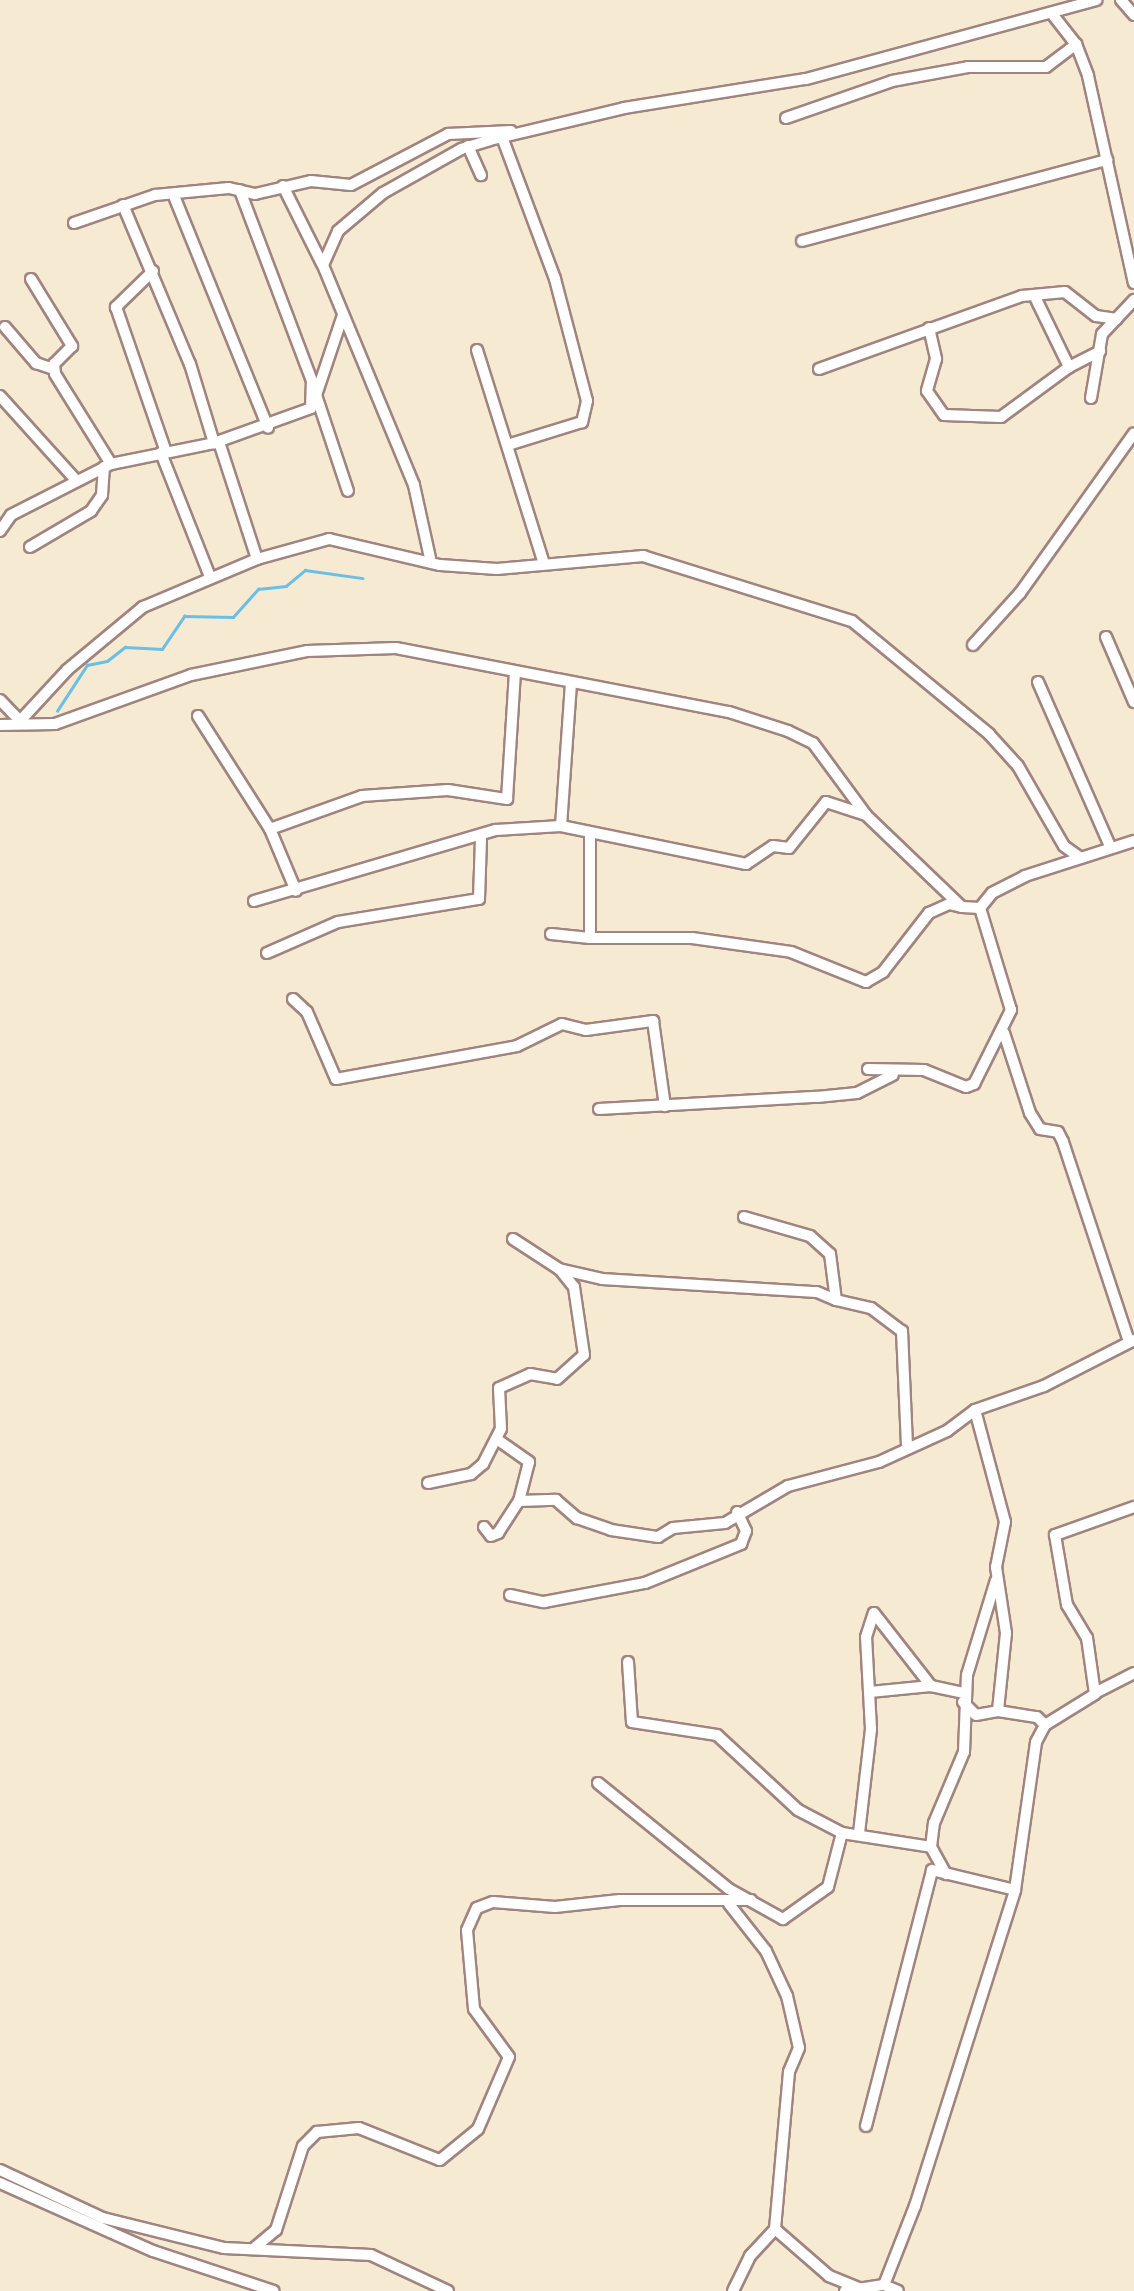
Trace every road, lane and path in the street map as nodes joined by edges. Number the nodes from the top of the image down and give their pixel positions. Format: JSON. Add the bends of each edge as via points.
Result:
{"nodes":[{"id":1,"x":1096,"y":0,"type":"edge"},
{"id":2,"x":1121,"y":0,"type":"edge"},
{"id":3,"x":1053,"y":14,"type":"junction"},
{"id":4,"x":1134,"y":16,"type":"edge"},
{"id":5,"x":1076,"y":44,"type":"junction"},
{"id":6,"x":786,"y":118,"type":"dead end"},
{"id":7,"x":520,"y":132,"type":"junction"},
{"id":8,"x":502,"y":137,"type":"junction"},
{"id":9,"x":468,"y":146,"type":"junction"},
{"id":10,"x":1107,"y":160,"type":"junction"},
{"id":11,"x":482,"y":175,"type":"dead end"},
{"id":12,"x":283,"y":186,"type":"junction"},
{"id":13,"x":240,"y":190,"type":"junction"},
{"id":14,"x":174,"y":196,"type":"junction"},
{"id":15,"x":123,"y":204,"type":"junction"},
{"id":16,"x":74,"y":223,"type":"dead end"},
{"id":17,"x":802,"y":241,"type":"dead end"},
{"id":18,"x":322,"y":266,"type":"junction"},
{"id":19,"x":153,"y":271,"type":"junction"},
{"id":20,"x":31,"y":279,"type":"dead end"},
{"id":21,"x":1134,"y":283,"type":"edge"},
{"id":22,"x":1036,"y":299,"type":"junction"},
{"id":23,"x":1134,"y":300,"type":"edge"},
{"id":24,"x":343,"y":314,"type":"junction"},
{"id":25,"x":1117,"y":319,"type":"junction"},
{"id":26,"x":5,"y":327,"type":"dead end"},
{"id":27,"x":929,"y":328,"type":"junction"},
{"id":28,"x":477,"y":350,"type":"dead end"},
{"id":29,"x":1100,"y":351,"type":"junction"},
{"id":30,"x":1069,"y":367,"type":"junction"},
{"id":31,"x":53,"y":369,"type":"junction"},
{"id":32,"x":819,"y":369,"type":"dead end"},
{"id":33,"x":316,"y":395,"type":"junction"},
{"id":34,"x":0,"y":396,"type":"edge"},
{"id":35,"x":1091,"y":398,"type":"dead end"},
{"id":36,"x":268,"y":428,"type":"junction"},
{"id":37,"x":1134,"y":432,"type":"edge"},
{"id":38,"x":217,"y":442,"type":"junction"},
{"id":39,"x":511,"y":444,"type":"junction"},
{"id":40,"x":164,"y":453,"type":"junction"},
{"id":41,"x":108,"y":466,"type":"junction"},
{"id":42,"x":76,"y":480,"type":"junction"},
{"id":43,"x":348,"y":491,"type":"dead end"},
{"id":44,"x":0,"y":504,"type":"edge"},
{"id":45,"x":11,"y":514,"type":"junction"},
{"id":46,"x":0,"y":531,"type":"edge"},
{"id":47,"x":30,"y":547,"type":"dead end"},
{"id":48,"x":430,"y":558,"type":"junction"},
{"id":49,"x":256,"y":559,"type":"junction"},
{"id":50,"x":544,"y":564,"type":"junction"},
{"id":51,"x":210,"y":577,"type":"junction"},
{"id":52,"x":1106,"y":636,"type":"dead end"},
{"id":53,"x":973,"y":645,"type":"dead end"},
{"id":54,"x":515,"y":673,"type":"junction"},
{"id":55,"x":1038,"y":682,"type":"dead end"},
{"id":56,"x":571,"y":684,"type":"junction"},
{"id":57,"x":0,"y":700,"type":"edge"},
{"id":58,"x":1134,"y":702,"type":"edge"},
{"id":59,"x":198,"y":716,"type":"dead end"},
{"id":60,"x":20,"y":721,"type":"junction"},
{"id":61,"x":0,"y":725,"type":"edge"},
{"id":62,"x":866,"y":815,"type":"junction"},
{"id":63,"x":561,"y":826,"type":"junction"},
{"id":64,"x":270,"y":830,"type":"junction"},
{"id":65,"x":590,"y":833,"type":"junction"},
{"id":66,"x":481,"y":838,"type":"junction"},
{"id":67,"x":1134,"y":841,"type":"edge"},
{"id":68,"x":1110,"y":846,"type":"junction"},
{"id":69,"x":1079,"y":857,"type":"junction"},
{"id":70,"x":296,"y":892,"type":"junction"},
{"id":71,"x":254,"y":901,"type":"dead end"},
{"id":72,"x":962,"y":907,"type":"junction"},
{"id":73,"x":980,"y":908,"type":"junction"},
{"id":74,"x":551,"y":934,"type":"dead end"},
{"id":75,"x":590,"y":938,"type":"junction"},
{"id":76,"x":267,"y":953,"type":"dead end"},
{"id":77,"x":292,"y":1000,"type":"dead end"},
{"id":78,"x":1004,"y":1033,"type":"junction"},
{"id":79,"x":868,"y":1069,"type":"dead end"},
{"id":80,"x":900,"y":1072,"type":"junction"},
{"id":81,"x":665,"y":1106,"type":"junction"},
{"id":82,"x":599,"y":1109,"type":"dead end"},
{"id":83,"x":744,"y":1217,"type":"dead end"},
{"id":84,"x":513,"y":1239,"type":"dead end"},
{"id":85,"x":559,"y":1269,"type":"junction"},
{"id":86,"x":836,"y":1300,"type":"junction"},
{"id":87,"x":1132,"y":1341,"type":"edge"},
{"id":88,"x":975,"y":1410,"type":"junction"},
{"id":89,"x":498,"y":1440,"type":"junction"},
{"id":90,"x":907,"y":1444,"type":"junction"},
{"id":91,"x":428,"y":1483,"type":"dead end"},
{"id":92,"x":519,"y":1501,"type":"junction"},
{"id":93,"x":1134,"y":1508,"type":"edge"},
{"id":94,"x":737,"y":1512,"type":"junction"},
{"id":95,"x":484,"y":1527,"type":"dead end"},
{"id":96,"x":998,"y":1576,"type":"junction"},
{"id":97,"x":510,"y":1595,"type":"dead end"},
{"id":98,"x":628,"y":1662,"type":"dead end"},
{"id":99,"x":1134,"y":1672,"type":"edge"},
{"id":100,"x":931,"y":1686,"type":"junction"},
{"id":101,"x":870,"y":1692,"type":"junction"},
{"id":102,"x":1095,"y":1694,"type":"junction"},
{"id":103,"x":964,"y":1698,"type":"junction"},
{"id":104,"x":998,"y":1711,"type":"junction"},
{"id":105,"x":1045,"y":1725,"type":"junction"},
{"id":106,"x":598,"y":1783,"type":"dead end"},
{"id":107,"x":842,"y":1832,"type":"junction"},
{"id":108,"x":859,"y":1833,"type":"junction"},
{"id":109,"x":931,"y":1847,"type":"junction"},
{"id":110,"x":946,"y":1874,"type":"junction"},
{"id":111,"x":1015,"y":1890,"type":"junction"},
{"id":112,"x":751,"y":1900,"type":"junction"},
{"id":113,"x":730,"y":1904,"type":"junction"},
{"id":114,"x":866,"y":2126,"type":"dead end"},
{"id":115,"x":0,"y":2170,"type":"edge"},
{"id":116,"x":0,"y":2183,"type":"edge"},
{"id":117,"x":774,"y":2229,"type":"junction"},
{"id":118,"x":254,"y":2249,"type":"junction"},
{"id":119,"x":884,"y":2285,"type":"junction"},
{"id":120,"x":862,"y":2289,"type":"edge"},
{"id":121,"x":274,"y":2291,"type":"edge"},
{"id":122,"x":448,"y":2291,"type":"edge"},
{"id":123,"x":733,"y":2291,"type":"edge"},
{"id":124,"x":845,"y":2291,"type":"edge"},
{"id":125,"x":898,"y":2291,"type":"edge"}],
"edges":[{"from":1,"to":3,"type":"street"},
{"from":2,"to":4,"type":"street"},
{"from":3,"to":5,"type":"street"},
{"from":3,"to":7,"type":"street","via":[[762,89],[624,108]]},
{"from":5,"to":6,"type":"street","via":[[1046,67],[968,67],[892,80]]},
{"from":5,"to":10,"type":"street"},
{"from":7,"to":8,"type":"street"},
{"from":7,"to":12,"type":"street","via":[[466,129],[372,179]]},
{"from":8,"to":9,"type":"street"},
{"from":8,"to":39,"type":"street","via":[[554,279],[587,401],[582,422]]},
{"from":9,"to":11,"type":"street"},
{"from":9,"to":18,"type":"street","via":[[382,193],[338,231]]},
{"from":10,"to":17,"type":"street"},
{"from":10,"to":21,"type":"street"},
{"from":12,"to":13,"type":"street"},
{"from":12,"to":18,"type":"street"},
{"from":13,"to":14,"type":"street"},
{"from":13,"to":33,"type":"street"},
{"from":14,"to":15,"type":"street"},
{"from":14,"to":36,"type":"street"},
{"from":15,"to":16,"type":"street"},
{"from":15,"to":19,"type":"street"},
{"from":18,"to":24,"type":"street"},
{"from":19,"to":38,"type":"street"},
{"from":19,"to":40,"type":"street","via":[[116,307]]},
{"from":20,"to":31,"type":"street","via":[[72,346]]},
{"from":22,"to":25,"type":"street","via":[[1065,292],[1096,316]]},
{"from":22,"to":27,"type":"street","via":[[998,302]]},
{"from":22,"to":30,"type":"street"},
{"from":23,"to":25,"type":"street"},
{"from":24,"to":33,"type":"street"},
{"from":24,"to":48,"type":"street","via":[[414,484]]},
{"from":25,"to":29,"type":"street","via":[[1102,334]]},
{"from":26,"to":31,"type":"street","via":[[26,354]]},
{"from":27,"to":30,"type":"street","via":[[936,359],[927,391],[944,415],[972,421],[1002,417]]},
{"from":27,"to":32,"type":"street"},
{"from":28,"to":39,"type":"street"},
{"from":29,"to":30,"type":"street"},
{"from":29,"to":35,"type":"street"},
{"from":31,"to":41,"type":"street"},
{"from":33,"to":36,"type":"street","via":[[307,412]]},
{"from":33,"to":43,"type":"street"},
{"from":34,"to":42,"type":"street"},
{"from":36,"to":38,"type":"street"},
{"from":37,"to":53,"type":"street","via":[[1020,593]]},
{"from":38,"to":40,"type":"street"},
{"from":38,"to":49,"type":"street"},
{"from":39,"to":50,"type":"street"},
{"from":40,"to":41,"type":"street"},
{"from":40,"to":51,"type":"street"},
{"from":41,"to":42,"type":"street"},
{"from":41,"to":47,"type":"street","via":[[92,511]]},
{"from":42,"to":45,"type":"street"},
{"from":44,"to":45,"type":"street"},
{"from":45,"to":46,"type":"street"},
{"from":48,"to":49,"type":"street","via":[[329,540]]},
{"from":48,"to":50,"type":"street","via":[[497,569]]},
{"from":49,"to":51,"type":"street"},
{"from":50,"to":69,"type":"street","via":[[643,556],[852,621],[989,734],[1018,766],[1064,846]]},
{"from":51,"to":60,"type":"street","via":[[143,607],[66,670]]},
{"from":52,"to":58,"type":"street"},
{"from":54,"to":56,"type":"street"},
{"from":54,"to":60,"type":"street","via":[[396,648],[348,646],[190,675],[55,724]]},
{"from":54,"to":64,"type":"street","via":[[508,798],[448,790],[362,796]]},
{"from":55,"to":68,"type":"street"},
{"from":56,"to":62,"type":"street","via":[[729,712],[788,730],[813,743]]},
{"from":56,"to":63,"type":"street"},
{"from":57,"to":60,"type":"street"},
{"from":59,"to":64,"type":"street"},
{"from":60,"to":61,"type":"street"},
{"from":62,"to":65,"type":"street","via":[[826,802],[789,848],[774,846],[746,864]]},
{"from":62,"to":72,"type":"street"},
{"from":63,"to":65,"type":"street"},
{"from":63,"to":66,"type":"street"},
{"from":64,"to":70,"type":"street"},
{"from":65,"to":75,"type":"street"},
{"from":66,"to":70,"type":"street"},
{"from":66,"to":76,"type":"street","via":[[479,900],[338,922]]},
{"from":67,"to":68,"type":"street"},
{"from":68,"to":69,"type":"street"},
{"from":69,"to":73,"type":"street","via":[[1007,884]]},
{"from":70,"to":71,"type":"street"},
{"from":72,"to":73,"type":"street"},
{"from":72,"to":75,"type":"street","via":[[950,904],[930,914],[883,972],[866,982],[791,952],[692,938]]},
{"from":73,"to":78,"type":"street","via":[[1010,1000]]},
{"from":74,"to":75,"type":"street"},
{"from":77,"to":81,"type":"street","via":[[307,1012],[336,1078],[517,1046],[562,1024],[586,1030],[653,1021]]},
{"from":78,"to":80,"type":"street","via":[[966,1087],[924,1070]]},
{"from":78,"to":87,"type":"street","via":[[1030,1113],[1040,1129],[1058,1132],[1063,1142]]},
{"from":79,"to":80,"type":"street"},
{"from":80,"to":81,"type":"street","via":[[857,1093]]},
{"from":81,"to":82,"type":"street"},
{"from":83,"to":86,"type":"street","via":[[810,1236],[830,1254]]},
{"from":84,"to":85,"type":"street"},
{"from":85,"to":86,"type":"street","via":[[636,1284],[817,1292]]},
{"from":85,"to":89,"type":"street","via":[[574,1287],[584,1355],[558,1379],[530,1374],[499,1388]]},
{"from":86,"to":90,"type":"street","via":[[872,1308],[902,1331]]},
{"from":87,"to":88,"type":"street","via":[[1118,1354]]},
{"from":88,"to":90,"type":"street","via":[[947,1431]]},
{"from":88,"to":96,"type":"street","via":[[1003,1502]]},
{"from":89,"to":91,"type":"street","via":[[471,1474]]},
{"from":89,"to":92,"type":"street","via":[[529,1462]]},
{"from":90,"to":94,"type":"street","via":[[878,1462],[788,1486]]},
{"from":92,"to":94,"type":"street","via":[[556,1500],[591,1524],[658,1537],[673,1528],[724,1524]]},
{"from":92,"to":95,"type":"street","via":[[498,1532],[491,1536]]},
{"from":93,"to":102,"type":"street","via":[[1055,1534],[1067,1606],[1088,1638]]},
{"from":94,"to":97,"type":"street","via":[[746,1531],[741,1544],[645,1583],[544,1602]]},
{"from":96,"to":103,"type":"street"},
{"from":96,"to":104,"type":"street","via":[[1006,1633]]},
{"from":98,"to":107,"type":"street","via":[[632,1722],[717,1736],[798,1810]]},
{"from":99,"to":102,"type":"street"},
{"from":100,"to":101,"type":"street"},
{"from":100,"to":101,"type":"street","via":[[874,1613],[866,1654]]},
{"from":100,"to":103,"type":"street"},
{"from":101,"to":108,"type":"street"},
{"from":102,"to":105,"type":"street"},
{"from":103,"to":104,"type":"street","via":[[976,1715]]},
{"from":103,"to":109,"type":"street","via":[[964,1752],[934,1822]]},
{"from":104,"to":105,"type":"street","via":[[1037,1717]]},
{"from":105,"to":111,"type":"street","via":[[1036,1742]]},
{"from":106,"to":112,"type":"street"},
{"from":107,"to":108,"type":"street"},
{"from":107,"to":112,"type":"street","via":[[828,1887],[817,1901],[784,1920]]},
{"from":108,"to":109,"type":"street"},
{"from":109,"to":110,"type":"street"},
{"from":110,"to":111,"type":"street"},
{"from":110,"to":114,"type":"street","via":[[932,1870],[928,1877]]},
{"from":111,"to":119,"type":"street","via":[[916,2206]]},
{"from":112,"to":113,"type":"street"},
{"from":113,"to":117,"type":"street","via":[[766,1950],[787,1996],[799,2048],[788,2072]]},
{"from":113,"to":118,"type":"street","via":[[493,1902],[477,1908],[467,1930],[474,2009],[509,2057],[478,2128],[440,2160],[360,2128],[317,2132],[304,2146],[276,2230]]},
{"from":115,"to":118,"type":"street","via":[[103,2218],[224,2248]]},
{"from":116,"to":121,"type":"street","via":[[153,2250]]},
{"from":117,"to":120,"type":"street","via":[[829,2276]]},
{"from":117,"to":123,"type":"street","via":[[750,2256]]},
{"from":118,"to":122,"type":"street","via":[[372,2255]]},
{"from":119,"to":120,"type":"street"},
{"from":119,"to":125,"type":"street"},
{"from":120,"to":124,"type":"street"}]}
